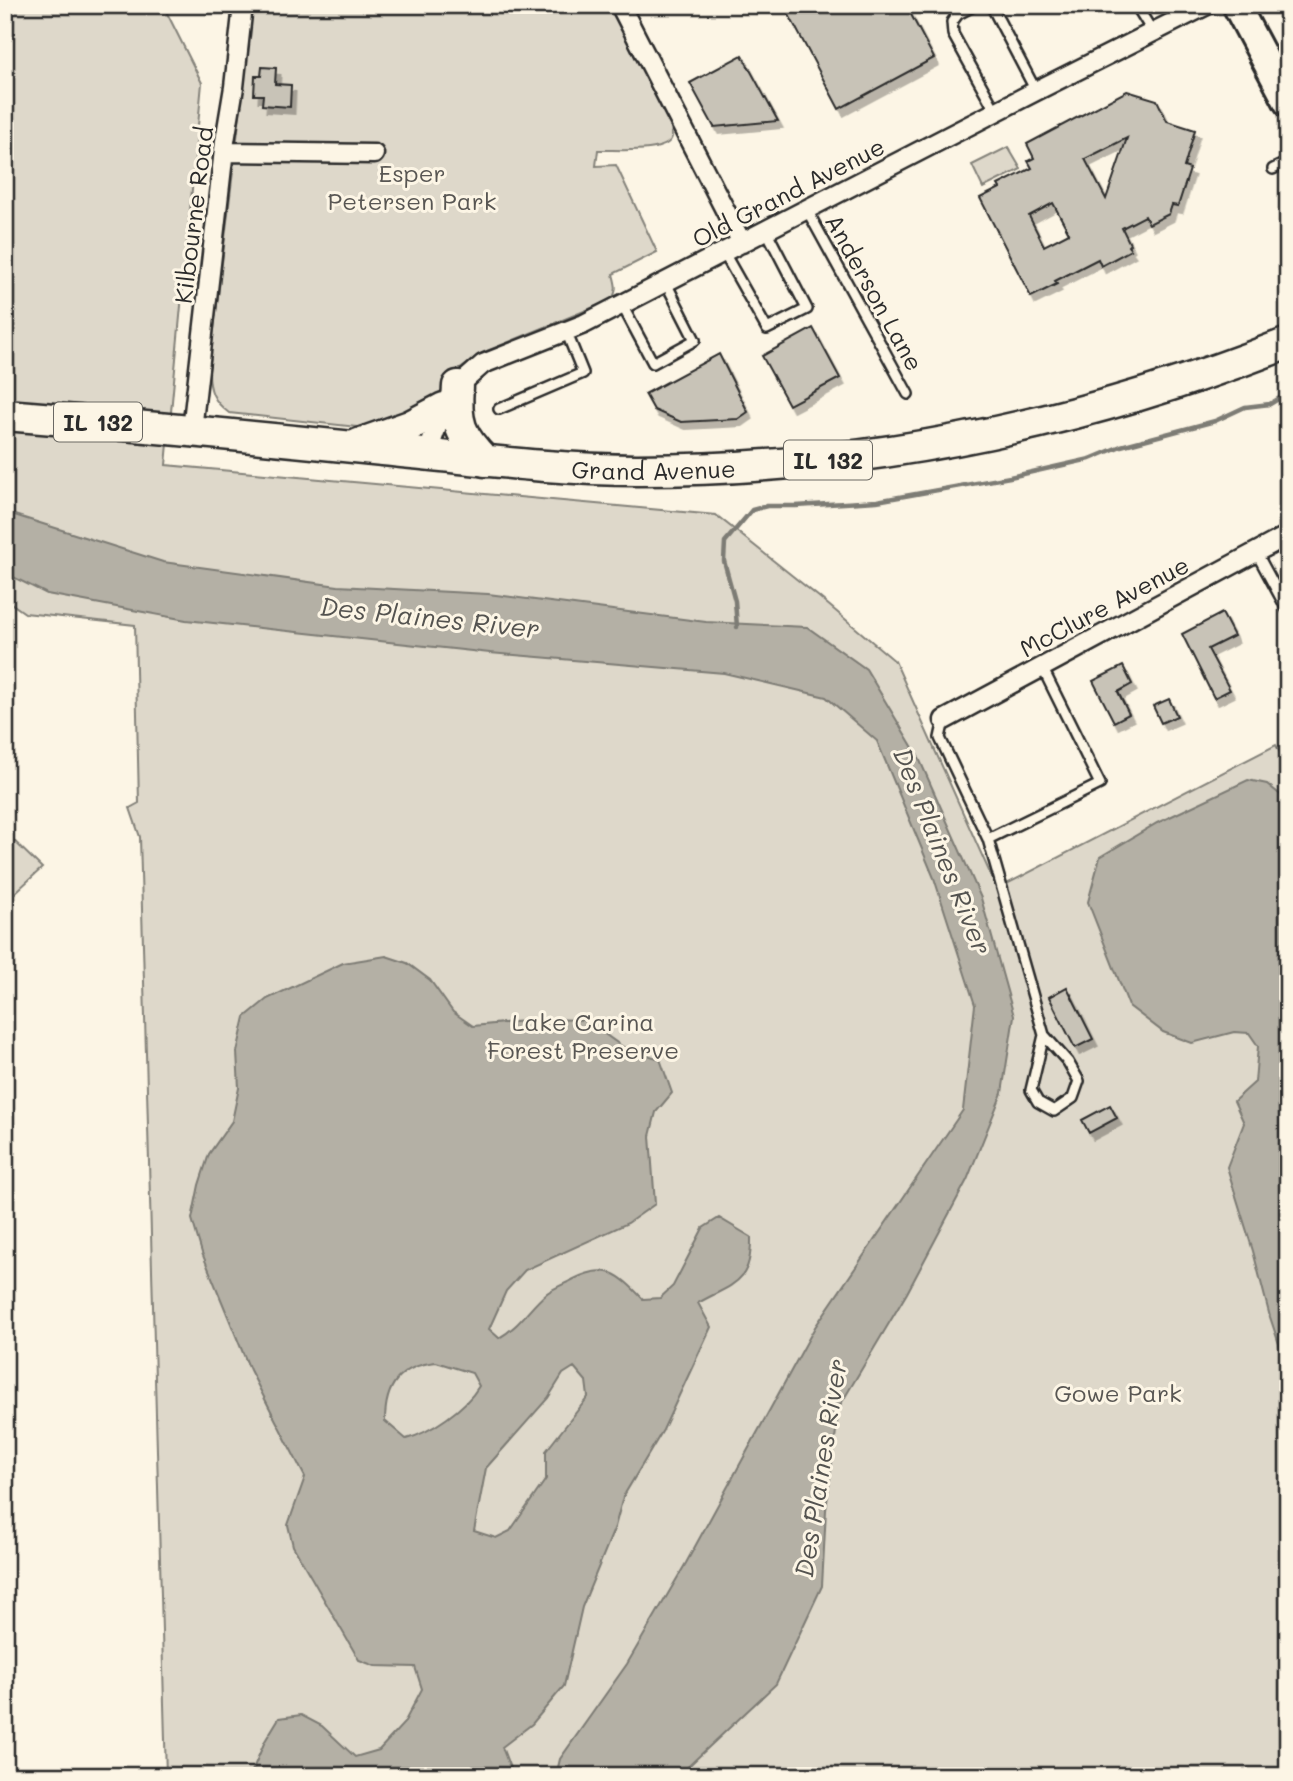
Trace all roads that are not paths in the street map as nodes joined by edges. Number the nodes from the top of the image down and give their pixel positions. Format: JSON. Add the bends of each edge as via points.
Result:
{"nodes":[{"id":1,"x":243,"y":5,"type":"edge"},
{"id":2,"x":620,"y":5,"type":"edge"},
{"id":3,"x":975,"y":5,"type":"edge"},
{"id":4,"x":989,"y":5,"type":"edge"},
{"id":5,"x":1136,"y":5,"type":"edge"},
{"id":6,"x":1207,"y":5,"type":"edge"},
{"id":7,"x":1236,"y":5,"type":"edge"},
{"id":8,"x":956,"y":10,"type":"edge"},
{"id":9,"x":1152,"y":31,"type":"junction"},
{"id":10,"x":1036,"y":91,"type":"junction"},
{"id":11,"x":1288,"y":103,"type":"edge"},
{"id":12,"x":996,"y":112,"type":"junction"},
{"id":13,"x":224,"y":152,"type":"junction"},
{"id":14,"x":373,"y":154,"type":"dead end"},
{"id":15,"x":1288,"y":162,"type":"edge"},
{"id":16,"x":1273,"y":169,"type":"dead end"},
{"id":17,"x":807,"y":210,"type":"junction"},
{"id":18,"x":766,"y":230,"type":"junction"},
{"id":19,"x":742,"y":243,"type":"junction"},
{"id":20,"x":724,"y":253,"type":"junction"},
{"id":21,"x":666,"y":283,"type":"junction"},
{"id":22,"x":622,"y":305,"type":"junction"},
{"id":23,"x":566,"y":331,"type":"junction"},
{"id":24,"x":1288,"y":344,"type":"edge"},
{"id":25,"x":908,"y":394,"type":"dead end"},
{"id":26,"x":451,"y":397,"type":"junction"},
{"id":27,"x":499,"y":409,"type":"dead end"},
{"id":28,"x":5,"y":415,"type":"edge"},
{"id":29,"x":192,"y":430,"type":"junction"},
{"id":30,"x":352,"y":447,"type":"junction"},
{"id":31,"x":427,"y":454,"type":"junction"},
{"id":32,"x":485,"y":461,"type":"junction"},
{"id":33,"x":1288,"y":535,"type":"edge"},
{"id":34,"x":1256,"y":552,"type":"junction"},
{"id":35,"x":1288,"y":611,"type":"edge"},
{"id":36,"x":1042,"y":667,"type":"junction"},
{"id":37,"x":944,"y":720,"type":"joint"},
{"id":38,"x":988,"y":839,"type":"junction"},
{"id":39,"x":1044,"y":1035,"type":"junction"}],
"edges":[{"from":1,"to":13,"type":"street","name":"Kilbourne Road"},
{"from":2,"to":19,"type":"street"},
{"from":3,"to":8,"type":"lane"},
{"from":4,"to":10,"type":"lane"},
{"from":5,"to":9,"type":"lane"},
{"from":6,"to":9,"type":"street","name":"Old Grand Avenue"},
{"from":7,"to":11,"type":"street"},
{"from":8,"to":12,"type":"lane","via":[[953,34]]},
{"from":9,"to":10,"type":"street","name":"Old Grand Avenue"},
{"from":10,"to":12,"type":"street","name":"Old Grand Avenue"},
{"from":12,"to":17,"type":"street","name":"Old Grand Avenue"},
{"from":13,"to":14,"type":"street"},
{"from":13,"to":29,"type":"street","name":"Kilbourne Road"},
{"from":15,"to":16,"type":"lane"},
{"from":17,"to":18,"type":"street","name":"Old Grand Avenue"},
{"from":17,"to":25,"type":"lane","name":"Anderson Lane"},
{"from":18,"to":19,"type":"street","name":"Old Grand Avenue"},
{"from":18,"to":20,"type":"lane","via":[[807,309],[767,329]]},
{"from":19,"to":20,"type":"street","name":"Old Grand Avenue"},
{"from":20,"to":21,"type":"street","name":"Old Grand Avenue"},
{"from":21,"to":22,"type":"street","name":"Old Grand Avenue"},
{"from":21,"to":22,"type":"lane","via":[[695,340],[653,363]]},
{"from":22,"to":23,"type":"street","name":"Old Grand Avenue"},
{"from":23,"to":26,"type":"street","name":"Old Grand Avenue","via":[[484,364]]},
{"from":23,"to":27,"type":"lane","via":[[583,373]]},
{"from":24,"to":32,"type":"main road","name":"Grand Avenue","number":"IL 132","via":[[1043,423],[865,456],[635,470]]},
{"from":26,"to":30,"type":"main road","via":[[410,426]]},
{"from":26,"to":31,"type":"street","name":"Old Grand Avenue"},
{"from":26,"to":32,"type":"main road","via":[[468,444]]},
{"from":28,"to":29,"type":"main road","name":"Grand Avenue","number":"IL 132"},
{"from":29,"to":30,"type":"main road","name":"Grand Avenue","number":"IL 132"},
{"from":30,"to":31,"type":"main road","name":"Grand Avenue","number":"IL 132"},
{"from":31,"to":32,"type":"main road","name":"Grand Avenue","number":"IL 132"},
{"from":33,"to":34,"type":"street","name":"McClure Avenue"},
{"from":34,"to":35,"type":"lane"},
{"from":34,"to":36,"type":"street","name":"McClure Avenue"},
{"from":36,"to":37,"type":"street","name":"McClure Avenue"},
{"from":36,"to":38,"type":"lane","via":[[1100,784]]},
{"from":37,"to":38,"type":"lane","via":[[940,738]]},
{"from":38,"to":39,"type":"lane"},
{"from":39,"to":39,"type":"lane","via":[[1079,1081],[1073,1098],[1054,1111],[1038,1102],[1031,1090]]}]}
